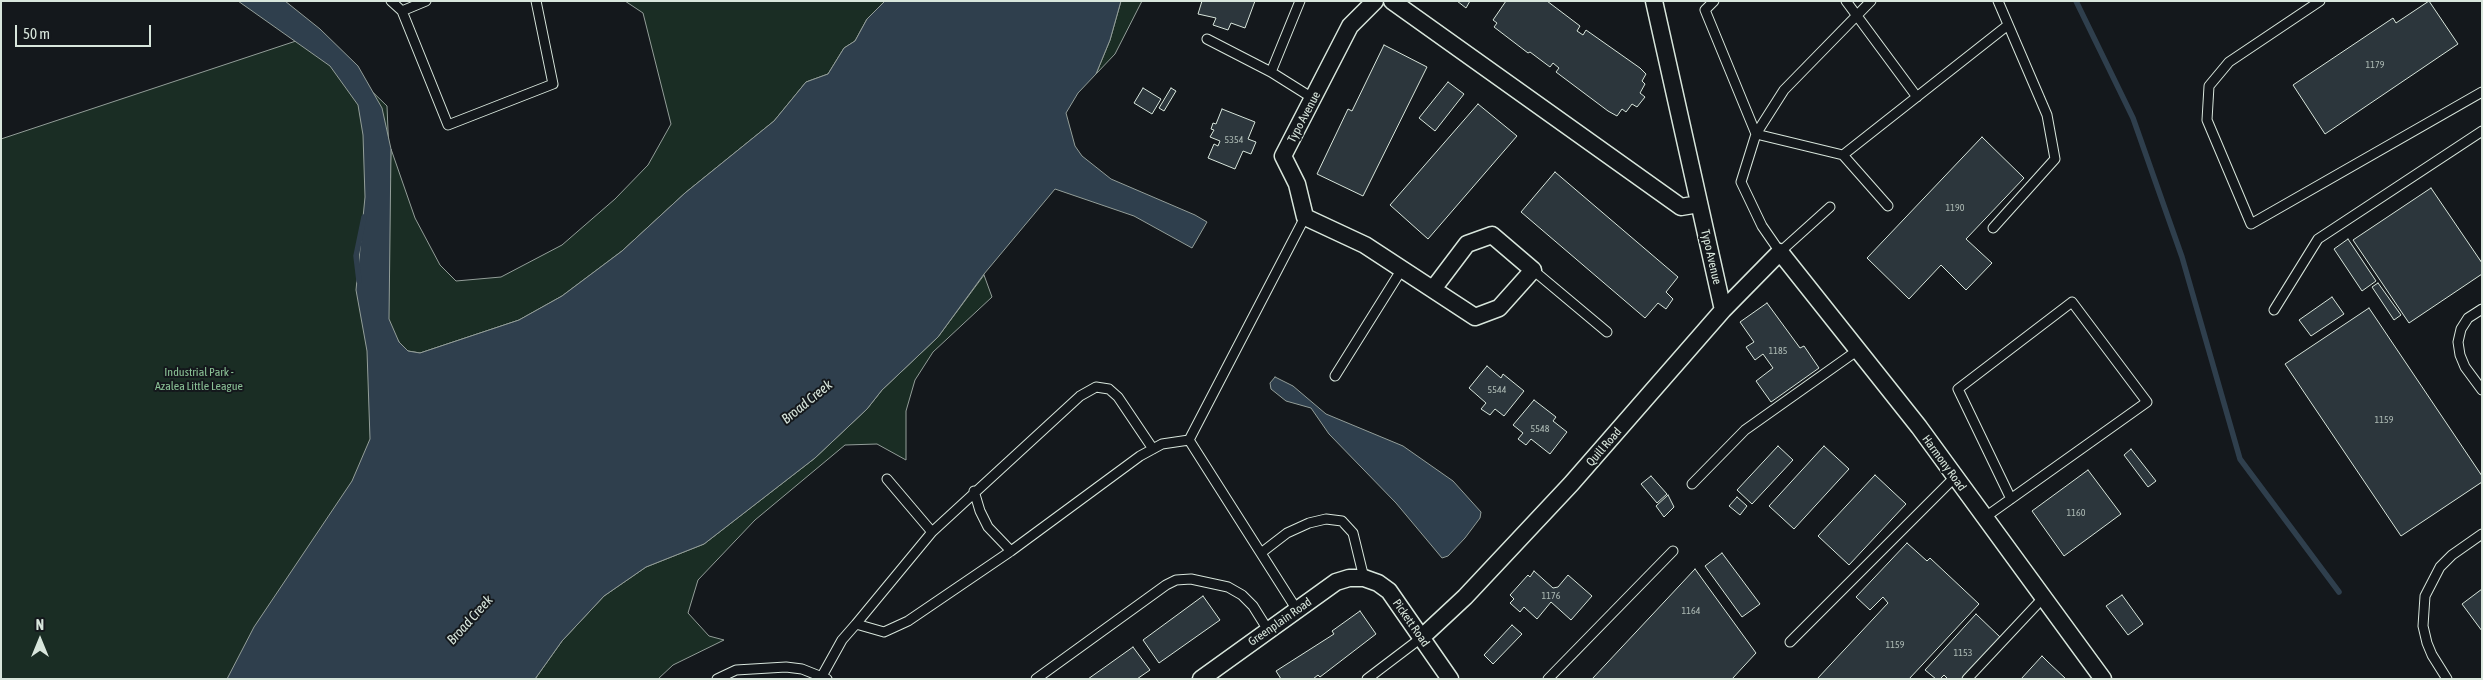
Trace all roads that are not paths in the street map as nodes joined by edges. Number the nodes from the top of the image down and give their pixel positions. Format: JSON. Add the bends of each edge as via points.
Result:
{"nodes":[{"id":1,"x":390,"y":1,"type":"edge"},
{"id":2,"x":426,"y":1,"type":"edge"},
{"id":3,"x":536,"y":1,"type":"edge"},
{"id":4,"x":1300,"y":1,"type":"edge"},
{"id":5,"x":1375,"y":1,"type":"edge"},
{"id":6,"x":1392,"y":1,"type":"edge"},
{"id":7,"x":1714,"y":1,"type":"edge"},
{"id":8,"x":1846,"y":1,"type":"edge"},
{"id":9,"x":1871,"y":1,"type":"edge"},
{"id":10,"x":1998,"y":1,"type":"edge"},
{"id":11,"x":2320,"y":1,"type":"edge"},
{"id":12,"x":1652,"y":2,"type":"edge"},
{"id":13,"x":402,"y":11,"type":"junction"},
{"id":14,"x":1858,"y":16,"type":"junction"},
{"id":15,"x":2008,"y":25,"type":"junction"},
{"id":16,"x":1207,"y":39,"type":"dead end"},
{"id":17,"x":1271,"y":72,"type":"junction"},
{"id":18,"x":2482,"y":92,"type":"edge"},
{"id":19,"x":1917,"y":97,"type":"junction"},
{"id":20,"x":1314,"y":99,"type":"junction"},
{"id":21,"x":2482,"y":131,"type":"edge"},
{"id":22,"x":1756,"y":134,"type":"junction"},
{"id":23,"x":1843,"y":155,"type":"junction"},
{"id":24,"x":1699,"y":204,"type":"junction"},
{"id":25,"x":1888,"y":206,"type":"dead end"},
{"id":26,"x":1830,"y":207,"type":"dead end"},
{"id":27,"x":1305,"y":217,"type":"junction"},
{"id":28,"x":1993,"y":228,"type":"dead end"},
{"id":29,"x":1780,"y":252,"type":"junction"},
{"id":30,"x":1402,"y":269,"type":"junction"},
{"id":31,"x":1532,"y":270,"type":"junction"},
{"id":32,"x":1432,"y":289,"type":"junction"},
{"id":33,"x":2482,"y":309,"type":"edge"},
{"id":34,"x":1723,"y":310,"type":"junction"},
{"id":35,"x":2274,"y":310,"type":"dead end"},
{"id":36,"x":1607,"y":332,"type":"dead end"},
{"id":37,"x":1858,"y":350,"type":"junction"},
{"id":38,"x":1335,"y":376,"type":"dead end"},
{"id":39,"x":2482,"y":390,"type":"edge"},
{"id":40,"x":1189,"y":440,"type":"junction"},
{"id":41,"x":1153,"y":449,"type":"junction"},
{"id":42,"x":1955,"y":477,"type":"junction"},
{"id":43,"x":887,"y":479,"type":"dead end"},
{"id":44,"x":1692,"y":484,"type":"dead end"},
{"id":45,"x":974,"y":491,"type":"junction"},
{"id":46,"x":2011,"y":499,"type":"junction"},
{"id":47,"x":1984,"y":518,"type":"junction"},
{"id":48,"x":932,"y":532,"type":"junction"},
{"id":49,"x":2482,"y":534,"type":"edge"},
{"id":50,"x":1012,"y":551,"type":"junction"},
{"id":51,"x":1673,"y":551,"type":"dead end"},
{"id":52,"x":1261,"y":553,"type":"junction"},
{"id":53,"x":1364,"y":578,"type":"junction"},
{"id":54,"x":2043,"y":598,"type":"junction"},
{"id":55,"x":1297,"y":610,"type":"junction"},
{"id":56,"x":856,"y":624,"type":"junction"},
{"id":57,"x":1268,"y":630,"type":"junction"},
{"id":58,"x":1421,"y":638,"type":"junction"},
{"id":59,"x":1790,"y":642,"type":"dead end"},
{"id":60,"x":825,"y":677,"type":"edge"},
{"id":61,"x":717,"y":679,"type":"edge"},
{"id":62,"x":1036,"y":679,"type":"edge"},
{"id":63,"x":1201,"y":679,"type":"edge"},
{"id":64,"x":1366,"y":679,"type":"edge"},
{"id":65,"x":1450,"y":679,"type":"edge"},
{"id":66,"x":1548,"y":679,"type":"edge"},
{"id":67,"x":1967,"y":679,"type":"edge"},
{"id":68,"x":2103,"y":679,"type":"edge"},
{"id":69,"x":2447,"y":679,"type":"edge"}],
"edges":[{"from":1,"to":13,"type":"lane"},
{"from":2,"to":13,"type":"lane"},
{"from":3,"to":13,"type":"lane","via":[[554,84],[448,125]]},
{"from":4,"to":17,"type":"lane"},
{"from":5,"to":20,"type":"street","name":"Typo Avenue","via":[[1350,26]]},
{"from":6,"to":24,"type":"street","via":[[1681,206]]},
{"from":7,"to":22,"type":"lane","via":[[1705,10]]},
{"from":8,"to":14,"type":"lane"},
{"from":9,"to":14,"type":"lane"},
{"from":10,"to":15,"type":"lane"},
{"from":11,"to":18,"type":"lane","via":[[2229,62],[2209,86],[2207,120],[2251,224]]},
{"from":12,"to":24,"type":"street","name":"Typo Avenue"},
{"from":14,"to":19,"type":"lane"},
{"from":14,"to":22,"type":"lane","via":[[1784,90]]},
{"from":15,"to":19,"type":"lane"},
{"from":15,"to":28,"type":"lane","via":[[2047,115],[2055,159]]},
{"from":16,"to":17,"type":"lane"},
{"from":17,"to":20,"type":"lane"},
{"from":19,"to":23,"type":"lane"},
{"from":20,"to":27,"type":"street","name":"Typo Avenue","via":[[1283,156],[1297,184]]},
{"from":21,"to":35,"type":"lane","via":[[2318,239]]},
{"from":22,"to":23,"type":"lane"},
{"from":22,"to":29,"type":"lane","via":[[1741,182],[1762,226]]},
{"from":23,"to":25,"type":"lane"},
{"from":24,"to":34,"type":"street","name":"Typo Avenue"},
{"from":26,"to":29,"type":"lane"},
{"from":27,"to":30,"type":"street","via":[[1365,245]]},
{"from":27,"to":40,"type":"lane"},
{"from":29,"to":34,"type":"street","name":"Quill Road"},
{"from":29,"to":37,"type":"street","name":"Harmony Road"},
{"from":30,"to":32,"type":"street"},
{"from":30,"to":38,"type":"lane"},
{"from":31,"to":32,"type":"street","via":[[1499,308],[1475,317]]},
{"from":31,"to":32,"type":"street","via":[[1492,235],[1467,244]]},
{"from":31,"to":36,"type":"lane"},
{"from":33,"to":39,"type":"lane","via":[[2468,318],[2458,342],[2465,367]]},
{"from":34,"to":58,"type":"street","name":"Quill Road","via":[[1571,484],[1465,597]]},
{"from":37,"to":42,"type":"street","name":"Harmony Road"},
{"from":37,"to":44,"type":"lane","via":[[1745,430]]},
{"from":40,"to":41,"type":"lane","via":[[1162,444]]},
{"from":40,"to":52,"type":"lane"},
{"from":41,"to":45,"type":"lane","via":[[1118,398],[1109,389],[1096,387],[1080,396]]},
{"from":41,"to":50,"type":"lane"},
{"from":42,"to":47,"type":"street","name":"Harmony Road"},
{"from":42,"to":59,"type":"lane"},
{"from":43,"to":48,"type":"lane"},
{"from":45,"to":48,"type":"lane"},
{"from":45,"to":50,"type":"lane","via":[[988,527]]},
{"from":46,"to":46,"type":"lane","via":[[2147,402],[2072,302],[1958,389]]},
{"from":46,"to":47,"type":"lane"},
{"from":47,"to":54,"type":"street","name":"Harmony Road"},
{"from":48,"to":56,"type":"lane"},
{"from":49,"to":69,"type":"lane","via":[[2452,554],[2440,567],[2425,596],[2423,626],[2427,643]]},
{"from":50,"to":56,"type":"lane","via":[[908,621],[884,632]]},
{"from":51,"to":66,"type":"lane"},
{"from":52,"to":53,"type":"lane","via":[[1287,533],[1309,523],[1326,518],[1342,521],[1353,533]]},
{"from":52,"to":55,"type":"lane"},
{"from":53,"to":55,"type":"street","name":"Greenplain Road","via":[[1336,582]]},
{"from":53,"to":58,"type":"street","name":"Pickett Road","via":[[1389,591]]},
{"from":54,"to":67,"type":"lane"},
{"from":54,"to":68,"type":"street","name":"Harmony Road"},
{"from":55,"to":57,"type":"street","name":"Greenplain Road"},
{"from":56,"to":60,"type":"lane","via":[[842,640]]},
{"from":57,"to":62,"type":"lane","via":[[1253,606],[1228,587],[1191,579],[1176,580]]},
{"from":57,"to":63,"type":"street","name":"Greenplain Road"},
{"from":58,"to":64,"type":"lane"},
{"from":58,"to":65,"type":"street","name":"Pickett Road"},
{"from":60,"to":61,"type":"lane","via":[[802,669],[786,668],[736,670]]}]}
